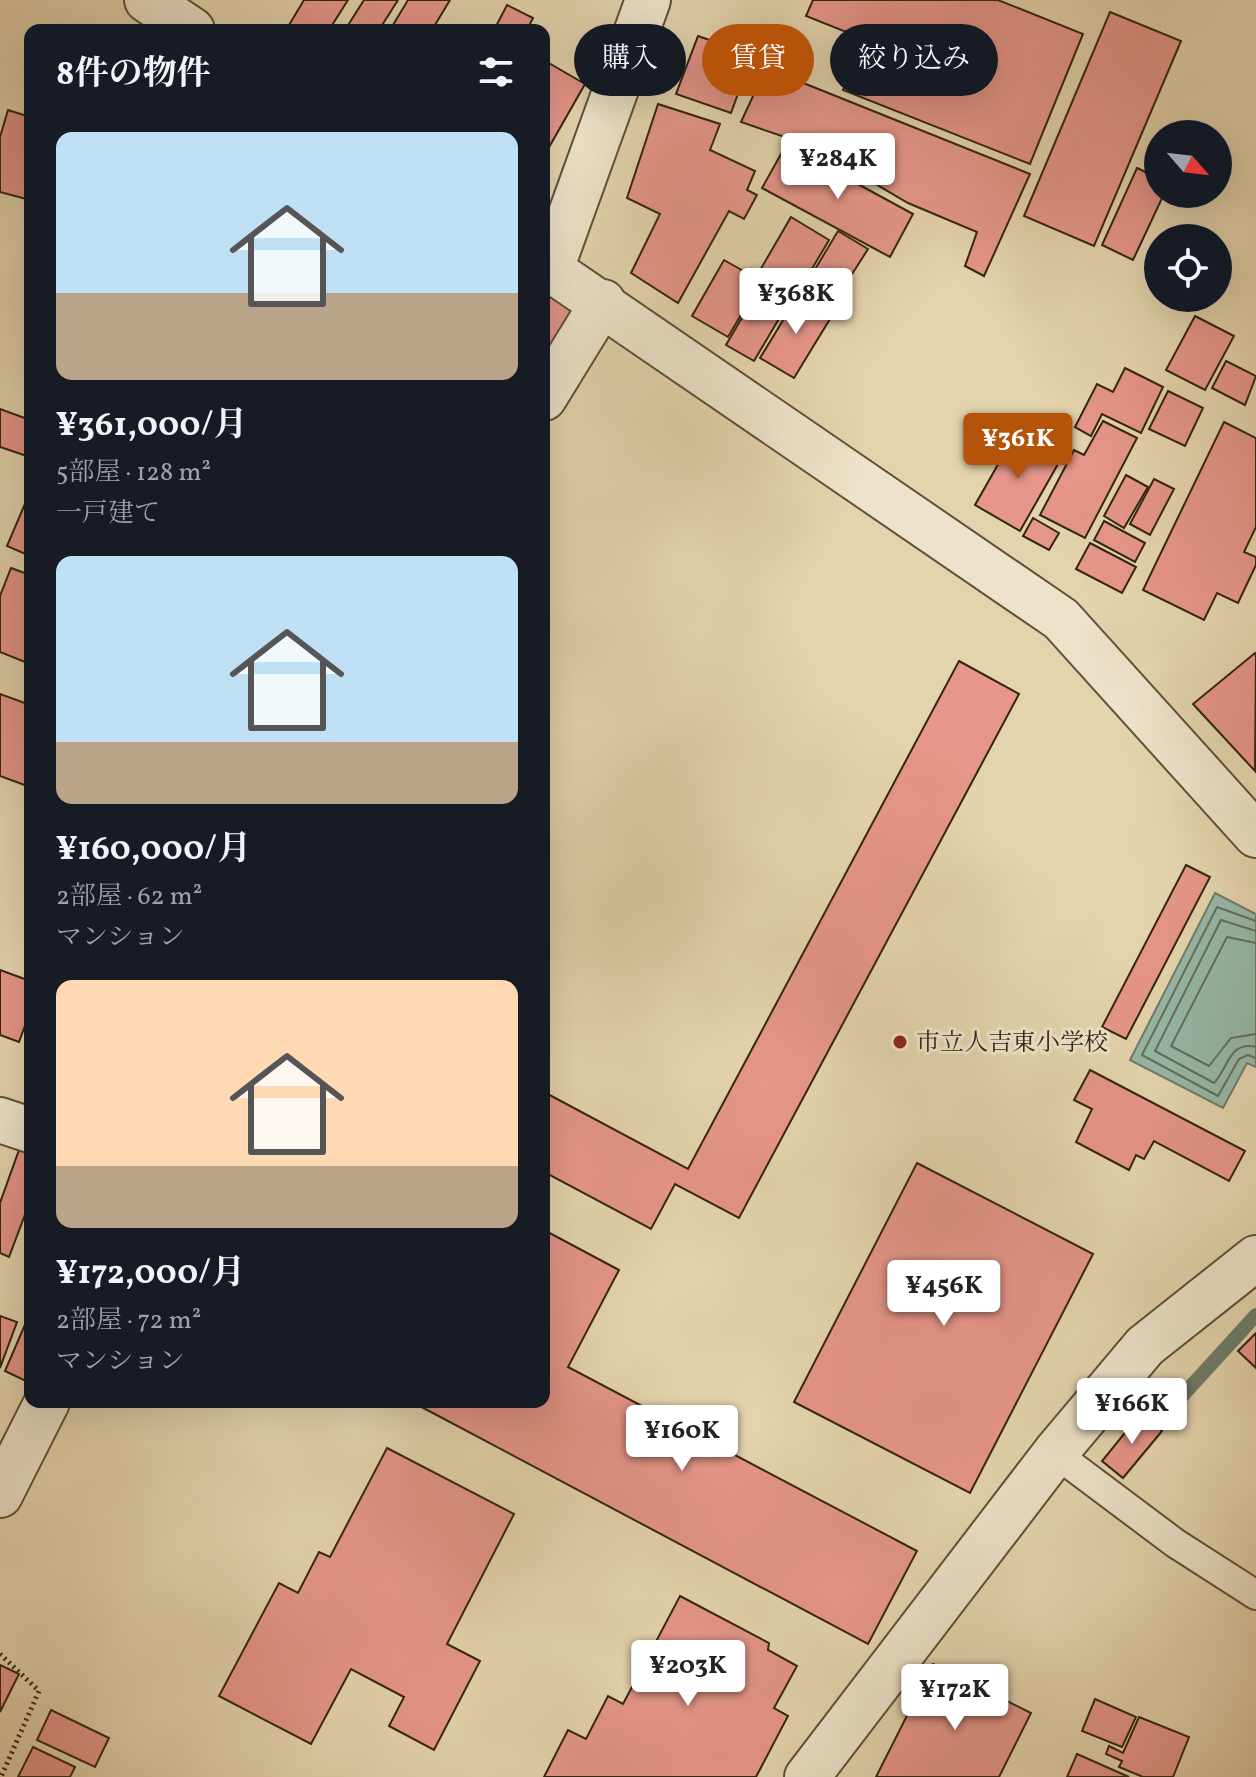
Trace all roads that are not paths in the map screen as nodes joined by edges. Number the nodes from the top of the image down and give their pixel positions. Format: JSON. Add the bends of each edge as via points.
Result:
{"nodes":[{"id":1,"x":147,"y":0,"type":"edge"},
{"id":2,"x":648,"y":0,"type":"edge"},
{"id":3,"x":183,"y":24,"type":"edge"},
{"id":4,"x":550,"y":262,"type":"edge"},
{"id":5,"x":550,"y":268,"type":"edge"},
{"id":6,"x":603,"y":302,"type":"junction"},
{"id":7,"x":550,"y":388,"type":"edge"},
{"id":8,"x":1256,"y":835,"type":"edge"},
{"id":9,"x":0,"y":1120,"type":"edge"},
{"id":10,"x":24,"y":1128,"type":"edge"},
{"id":11,"x":1256,"y":1258,"type":"edge"},
{"id":12,"x":44,"y":1408,"type":"edge"},
{"id":13,"x":1055,"y":1453,"type":"junction"},
{"id":14,"x":0,"y":1495,"type":"edge"},
{"id":15,"x":1256,"y":1595,"type":"edge"},
{"id":16,"x":807,"y":1777,"type":"edge"}],
"edges":[{"from":1,"to":3,"type":"street"},
{"from":2,"to":4,"type":"street"},
{"from":5,"to":6,"type":"street"},
{"from":6,"to":7,"type":"street"},
{"from":6,"to":8,"type":"street","via":[[1061,619]]},
{"from":9,"to":10,"type":"street"},
{"from":11,"to":13,"type":"street","via":[[1145,1346]]},
{"from":12,"to":14,"type":"street"},
{"from":13,"to":15,"type":"lane","via":[[1175,1543]]},
{"from":13,"to":16,"type":"street"}]}
